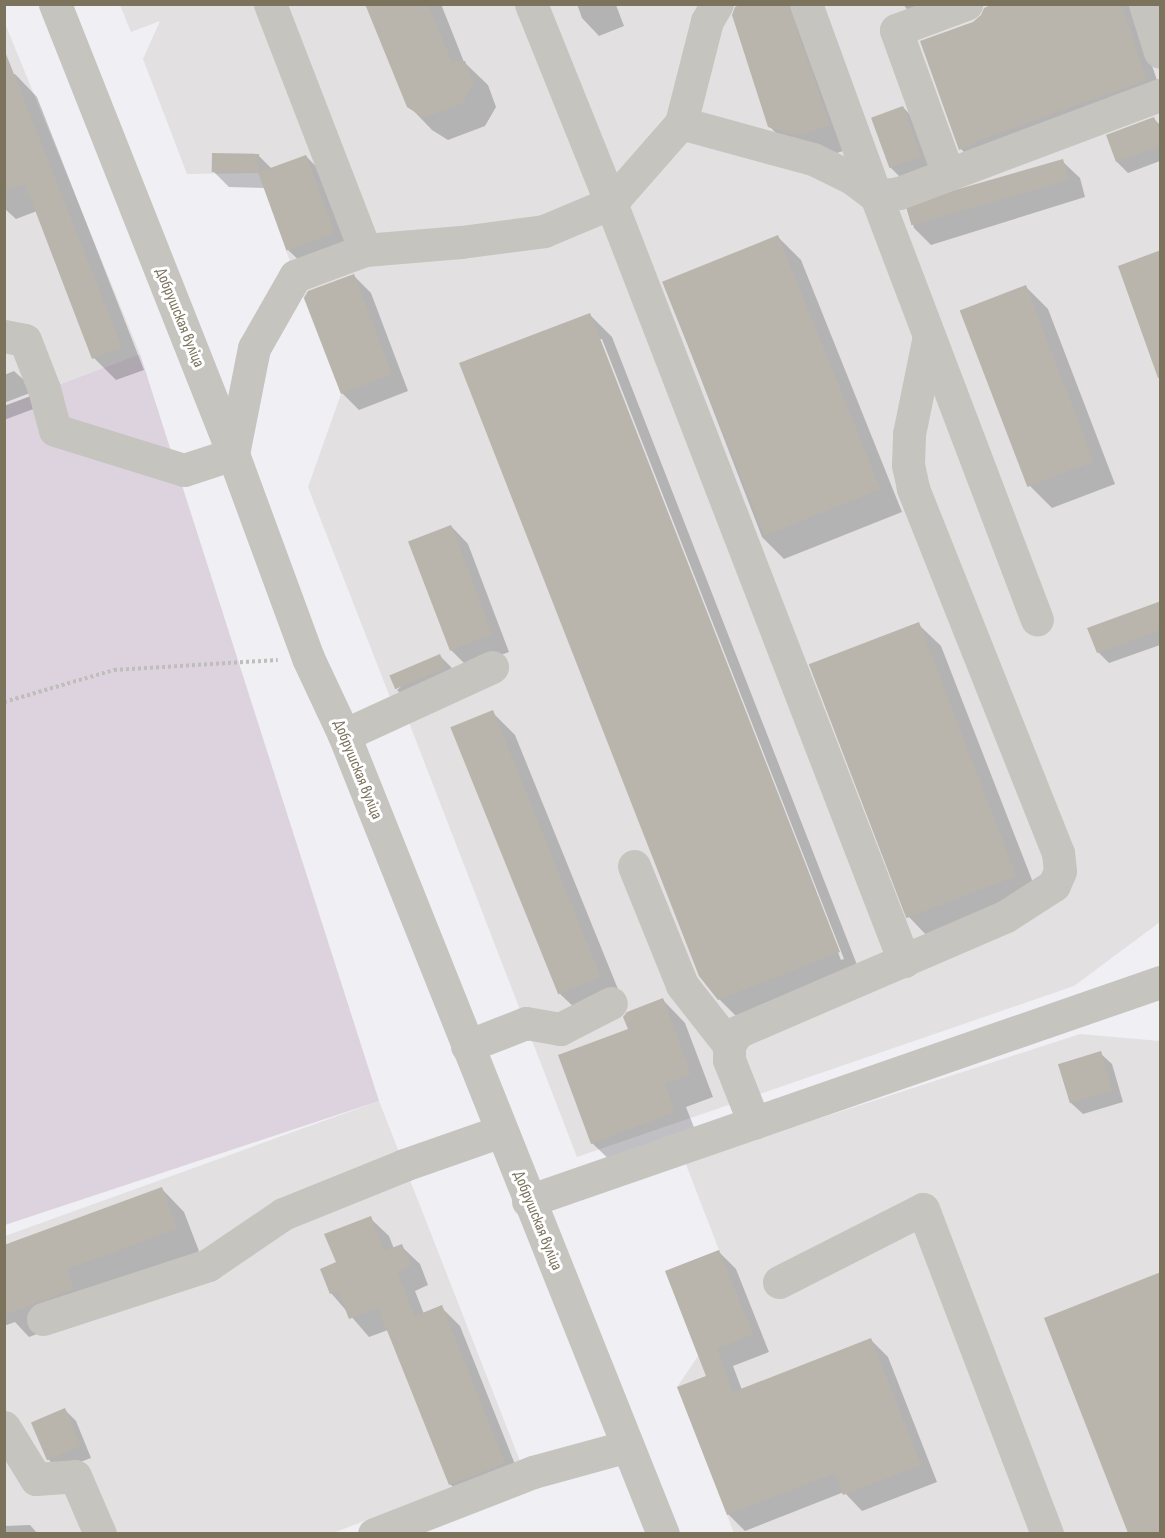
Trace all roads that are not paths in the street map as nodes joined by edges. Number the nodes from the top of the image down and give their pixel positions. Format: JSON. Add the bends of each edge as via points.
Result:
{"nodes":[{"id":1,"x":56,"y":4,"type":"edge"},
{"id":2,"x":270,"y":4,"type":"edge"},
{"id":3,"x":531,"y":4,"type":"edge"},
{"id":4,"x":717,"y":4,"type":"edge"},
{"id":5,"x":806,"y":4,"type":"edge"},
{"id":6,"x":966,"y":4,"type":"edge"},
{"id":7,"x":1145,"y":4,"type":"edge"},
{"id":8,"x":1161,"y":52,"type":"edge"},
{"id":9,"x":1161,"y":94,"type":"edge"},
{"id":10,"x":681,"y":123,"type":"junction"},
{"id":11,"x":948,"y":174,"type":"junction"},
{"id":12,"x":876,"y":196,"type":"junction"},
{"id":13,"x":611,"y":204,"type":"junction"},
{"id":14,"x":365,"y":250,"type":"junction"},
{"id":15,"x":4,"y":336,"type":"edge"},
{"id":16,"x":929,"y":336,"type":"junction"},
{"id":17,"x":233,"y":454,"type":"junction"},
{"id":18,"x":1037,"y":619,"type":"dead end"},
{"id":19,"x":492,"y":667,"type":"dead end"},
{"id":20,"x":344,"y":735,"type":"junction"},
{"id":21,"x":634,"y":866,"type":"dead end"},
{"id":22,"x":904,"y":961,"type":"junction"},
{"id":23,"x":1161,"y":982,"type":"edge"},
{"id":24,"x":611,"y":1004,"type":"dead end"},
{"id":25,"x":729,"y":1045,"type":"junction"},
{"id":26,"x":467,"y":1046,"type":"junction"},
{"id":27,"x":754,"y":1123,"type":"junction"},
{"id":28,"x":501,"y":1131,"type":"junction"},
{"id":29,"x":528,"y":1201,"type":"junction"},
{"id":30,"x":779,"y":1282,"type":"dead end"},
{"id":31,"x":43,"y":1319,"type":"dead end"},
{"id":32,"x":4,"y":1427,"type":"edge"},
{"id":33,"x":628,"y":1446,"type":"junction"},
{"id":34,"x":100,"y":1533,"type":"edge"},
{"id":35,"x":374,"y":1533,"type":"edge"},
{"id":36,"x":663,"y":1533,"type":"edge"},
{"id":37,"x":1047,"y":1533,"type":"edge"}],
"edges":[{"from":1,"to":17,"type":"street","name":"Добрушская вуліца"},
{"from":2,"to":14,"type":"street"},
{"from":3,"to":13,"type":"street"},
{"from":4,"to":10,"type":"street","via":[[707,21]]},
{"from":5,"to":12,"type":"street"},
{"from":6,"to":11,"type":"street","via":[[896,30]]},
{"from":7,"to":8,"type":"street"},
{"from":9,"to":11,"type":"street"},
{"from":10,"to":12,"type":"street","via":[[813,159],[852,178]]},
{"from":10,"to":13,"type":"street"},
{"from":11,"to":12,"type":"street","via":[[899,193]]},
{"from":12,"to":16,"type":"street"},
{"from":13,"to":14,"type":"street","via":[[544,231]]},
{"from":13,"to":22,"type":"street"},
{"from":14,"to":17,"type":"street","via":[[295,276],[255,348]]},
{"from":15,"to":17,"type":"street","via":[[25,340],[55,430],[184,470]]},
{"from":16,"to":18,"type":"street"},
{"from":16,"to":22,"type":"street","via":[[909,434],[908,465],[913,488],[1058,854],[1060,871],[1054,885],[1006,916]]},
{"from":17,"to":20,"type":"street","name":"Добрушская вуліца","via":[[308,658]]},
{"from":19,"to":20,"type":"street"},
{"from":20,"to":26,"type":"street","name":"Добрушская вуліца"},
{"from":21,"to":25,"type":"street","via":[[682,985]]},
{"from":22,"to":25,"type":"street","via":[[737,1032]]},
{"from":23,"to":27,"type":"street"},
{"from":24,"to":26,"type":"street","via":[[560,1029],[526,1023]]},
{"from":25,"to":27,"type":"street","via":[[729,1060]]},
{"from":26,"to":28,"type":"street","name":"Добрушская вуліца"},
{"from":27,"to":29,"type":"street"},
{"from":28,"to":29,"type":"street","name":"Добрушская вуліца"},
{"from":28,"to":31,"type":"street","via":[[283,1214],[208,1265]]},
{"from":29,"to":33,"type":"street","name":"Добрушская вуліца"},
{"from":30,"to":37,"type":"street","via":[[923,1209]]},
{"from":32,"to":34,"type":"street","via":[[36,1479],[75,1476]]},
{"from":33,"to":35,"type":"street","via":[[532,1472]]},
{"from":33,"to":36,"type":"street","name":"Добрушская вуліца"}]}
